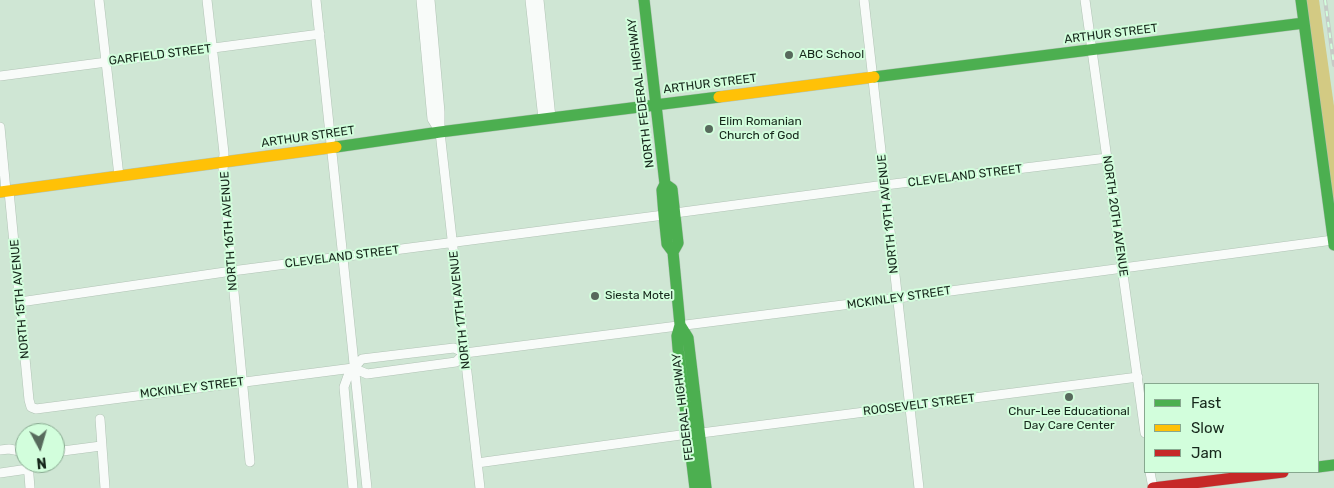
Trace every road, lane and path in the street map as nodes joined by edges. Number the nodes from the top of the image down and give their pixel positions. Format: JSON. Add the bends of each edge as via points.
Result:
{"nodes":[{"id":1,"x":99,"y":0,"type":"edge"},
{"id":2,"x":207,"y":0,"type":"edge"},
{"id":3,"x":316,"y":0,"type":"edge"},
{"id":4,"x":421,"y":0,"type":"edge"},
{"id":5,"x":430,"y":0,"type":"edge"},
{"id":6,"x":530,"y":0,"type":"edge"},
{"id":7,"x":539,"y":0,"type":"edge"},
{"id":8,"x":644,"y":0,"type":"edge"},
{"id":9,"x":864,"y":0,"type":"edge"},
{"id":10,"x":1085,"y":0,"type":"edge"},
{"id":11,"x":1301,"y":0,"type":"edge"},
{"id":12,"x":1304,"y":23,"type":"junction"},
{"id":13,"x":320,"y":34,"type":"junction"},
{"id":14,"x":212,"y":48,"type":"junction"},
{"id":15,"x":1092,"y":50,"type":"junction"},
{"id":16,"x":106,"y":62,"type":"junction"},
{"id":17,"x":0,"y":76,"type":"edge"},
{"id":18,"x":873,"y":77,"type":"junction"},
{"id":19,"x":656,"y":104,"type":"junction"},
{"id":20,"x":547,"y":119,"type":"junction"},
{"id":21,"x":0,"y":127,"type":"edge"},
{"id":22,"x":440,"y":132,"type":"junction"},
{"id":23,"x":332,"y":148,"type":"junction"},
{"id":24,"x":1107,"y":158,"type":"junction"},
{"id":25,"x":224,"y":162,"type":"junction"},
{"id":26,"x":119,"y":176,"type":"junction"},
{"id":27,"x":665,"y":184,"type":"joint"},
{"id":28,"x":885,"y":185,"type":"junction"},
{"id":29,"x":5,"y":191,"type":"edge"},
{"id":30,"x":669,"y":214,"type":"junction"},
{"id":31,"x":1333,"y":240,"type":"edge"},
{"id":32,"x":452,"y":242,"type":"junction"},
{"id":33,"x":1334,"y":245,"type":"edge"},
{"id":34,"x":344,"y":257,"type":"junction"},
{"id":35,"x":1122,"y":267,"type":"junction"},
{"id":36,"x":232,"y":271,"type":"junction"},
{"id":37,"x":898,"y":298,"type":"junction"},
{"id":38,"x":20,"y":302,"type":"junction"},
{"id":39,"x":680,"y":325,"type":"junction"},
{"id":40,"x":465,"y":354,"type":"junction"},
{"id":41,"x":354,"y":368,"type":"junction"},
{"id":42,"x":332,"y":371,"type":"junction"},
{"id":43,"x":1138,"y":377,"type":"junction"},
{"id":44,"x":242,"y":382,"type":"junction"},
{"id":45,"x":344,"y":387,"type":"junction"},
{"id":46,"x":910,"y":406,"type":"junction"},
{"id":47,"x":31,"y":407,"type":"joint"},
{"id":48,"x":100,"y":420,"type":"dead end"},
{"id":49,"x":1144,"y":425,"type":"edge"},
{"id":50,"x":701,"y":433,"type":"junction"},
{"id":51,"x":688,"y":434,"type":"junction"},
{"id":52,"x":101,"y":446,"type":"junction"},
{"id":53,"x":0,"y":450,"type":"edge"},
{"id":54,"x":15,"y":451,"type":"edge"},
{"id":55,"x":65,"y":451,"type":"edge"},
{"id":56,"x":250,"y":462,"type":"dead end"},
{"id":57,"x":477,"y":463,"type":"junction"},
{"id":58,"x":1334,"y":465,"type":"edge"},
{"id":59,"x":1319,"y":468,"type":"edge"},
{"id":60,"x":15,"y":469,"type":"edge"},
{"id":61,"x":0,"y":473,"type":"edge"},
{"id":62,"x":29,"y":473,"type":"edge"},
{"id":63,"x":1150,"y":473,"type":"edge"},
{"id":64,"x":1275,"y":473,"type":"edge"},
{"id":65,"x":30,"y":488,"type":"edge"},
{"id":66,"x":105,"y":488,"type":"edge"},
{"id":67,"x":353,"y":488,"type":"edge"},
{"id":68,"x":367,"y":488,"type":"edge"},
{"id":69,"x":480,"y":488,"type":"edge"},
{"id":70,"x":695,"y":488,"type":"edge"},
{"id":71,"x":706,"y":488,"type":"edge"},
{"id":72,"x":919,"y":488,"type":"edge"},
{"id":73,"x":1153,"y":488,"type":"edge"}],
"edges":[{"from":1,"to":16,"type":"street"},
{"from":2,"to":14,"type":"street","name":"NORTH 16TH AVENUE"},
{"from":3,"to":13,"type":"street"},
{"from":4,"to":22,"type":"street","name":"NORTH 17TH AVENUE","via":[[432,119]]},
{"from":5,"to":22,"type":"street","name":"NORTH 17TH AVENUE"},
{"from":6,"to":20,"type":"street"},
{"from":7,"to":20,"type":"street"},
{"from":8,"to":19,"type":"street","name":"NORTH FEDERAL HIGHWAY"},
{"from":9,"to":18,"type":"street","name":"NORTH 19TH AVENUE"},
{"from":10,"to":15,"type":"street","name":"NORTH 20TH AVENUE"},
{"from":11,"to":12,"type":"street"},
{"from":12,"to":15,"type":"street","name":"ARTHUR STREET"},
{"from":12,"to":31,"type":"street"},
{"from":13,"to":14,"type":"street","name":"GARFIELD STREET"},
{"from":13,"to":23,"type":"street"},
{"from":14,"to":16,"type":"street","name":"GARFIELD STREET"},
{"from":14,"to":25,"type":"street","name":"NORTH 16TH AVENUE"},
{"from":15,"to":18,"type":"street","name":"ARTHUR STREET"},
{"from":15,"to":24,"type":"street","name":"NORTH 20TH AVENUE"},
{"from":16,"to":17,"type":"street","name":"GARFIELD STREET"},
{"from":16,"to":26,"type":"street"},
{"from":18,"to":19,"type":"street","name":"ARTHUR STREET"},
{"from":18,"to":28,"type":"street","name":"NORTH 19TH AVENUE"},
{"from":19,"to":20,"type":"street","name":"ARTHUR STREET"},
{"from":19,"to":27,"type":"street","name":"NORTH FEDERAL HIGHWAY"},
{"from":20,"to":22,"type":"street","name":"ARTHUR STREET"},
{"from":21,"to":29,"type":"street","name":"NORTH 15TH AVENUE"},
{"from":22,"to":23,"type":"street","name":"ARTHUR STREET"},
{"from":22,"to":32,"type":"street","name":"NORTH 17TH AVENUE"},
{"from":23,"to":25,"type":"street","name":"ARTHUR STREET"},
{"from":23,"to":34,"type":"street"},
{"from":24,"to":28,"type":"street","name":"CLEVELAND STREET"},
{"from":24,"to":35,"type":"street","name":"NORTH 20TH AVENUE"},
{"from":25,"to":26,"type":"street","name":"ARTHUR STREET"},
{"from":25,"to":36,"type":"street","name":"NORTH 16TH AVENUE"},
{"from":26,"to":29,"type":"street","name":"ARTHUR STREET"},
{"from":27,"to":30,"type":"street","name":"FEDERAL HIGHWAY","via":[[672,189]]},
{"from":28,"to":30,"type":"street","name":"CLEVELAND STREET"},
{"from":28,"to":37,"type":"street","name":"NORTH 19TH AVENUE"},
{"from":29,"to":38,"type":"street","name":"NORTH 15TH AVENUE"},
{"from":30,"to":32,"type":"street","name":"CLEVELAND STREET"},
{"from":30,"to":39,"type":"street","name":"FEDERAL HIGHWAY","via":[[678,242],[673,252]]},
{"from":31,"to":33,"type":"street"},
{"from":31,"to":35,"type":"street","name":"MCKINLEY STREET"},
{"from":32,"to":34,"type":"street","name":"CLEVELAND STREET"},
{"from":32,"to":40,"type":"street","name":"NORTH 17TH AVENUE"},
{"from":34,"to":36,"type":"street","name":"CLEVELAND STREET"},
{"from":34,"to":41,"type":"street"},
{"from":35,"to":37,"type":"street","name":"MCKINLEY STREET"},
{"from":35,"to":43,"type":"street","name":"NORTH 20TH AVENUE"},
{"from":36,"to":38,"type":"street","name":"CLEVELAND STREET"},
{"from":36,"to":44,"type":"street","name":"NORTH 16TH AVENUE"},
{"from":37,"to":39,"type":"street","name":"MCKINLEY STREET"},
{"from":37,"to":46,"type":"street","name":"NORTH 19TH AVENUE"},
{"from":38,"to":47,"type":"street","name":"NORTH 15TH AVENUE"},
{"from":39,"to":40,"type":"street","name":"MCKINLEY STREET"},
{"from":39,"to":50,"type":"street","name":"FEDERAL HIGHWAY","via":[[688,338]]},
{"from":39,"to":51,"type":"street","name":"FEDERAL HIGHWAY","via":[[677,336]]},
{"from":40,"to":41,"type":"street","name":"MCKINLEY STREET","via":[[456,362],[367,374]]},
{"from":40,"to":41,"type":"street","name":"MCKINLEY STREET","via":[[454,348],[362,359]]},
{"from":40,"to":57,"type":"street","name":"NORTH 17TH AVENUE"},
{"from":41,"to":42,"type":"street","name":"MCKINLEY STREET"},
{"from":41,"to":45,"type":"street"},
{"from":41,"to":68,"type":"street"},
{"from":42,"to":44,"type":"street","name":"MCKINLEY STREET"},
{"from":42,"to":45,"type":"street"},
{"from":43,"to":46,"type":"street","name":"ROOSEVELT STREET"},
{"from":43,"to":49,"type":"street","name":"NORTH 20TH AVENUE"},
{"from":44,"to":47,"type":"street","name":"MCKINLEY STREET","via":[[36,409]]},
{"from":44,"to":56,"type":"street","name":"NORTH 16TH AVENUE"},
{"from":45,"to":67,"type":"street"},
{"from":46,"to":50,"type":"street","name":"ROOSEVELT STREET"},
{"from":46,"to":72,"type":"street","name":"NORTH 19TH AVENUE"},
{"from":48,"to":52,"type":"street"},
{"from":50,"to":71,"type":"street","name":"FEDERAL HIGHWAY"},
{"from":51,"to":57,"type":"street"},
{"from":51,"to":70,"type":"street","name":"FEDERAL HIGHWAY"},
{"from":52,"to":55,"type":"street"},
{"from":52,"to":66,"type":"street"},
{"from":53,"to":54,"type":"street"},
{"from":57,"to":69,"type":"street","name":"NORTH 17TH AVENUE"},
{"from":58,"to":59,"type":"street"},
{"from":60,"to":61,"type":"street"},
{"from":62,"to":65,"type":"street"},
{"from":63,"to":73,"type":"street"},
{"from":64,"to":73,"type":"street"}]}
